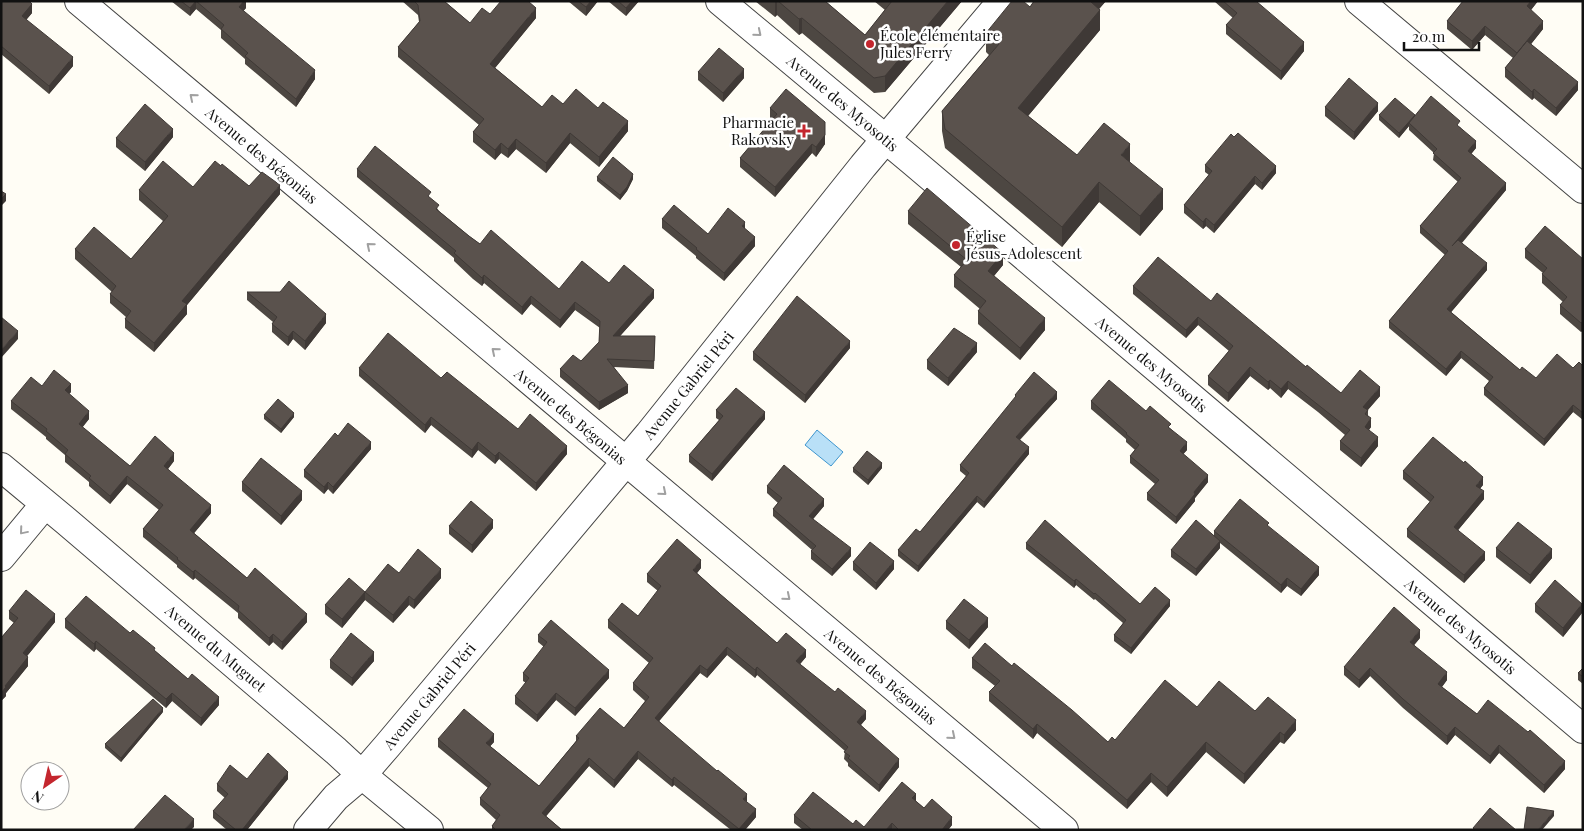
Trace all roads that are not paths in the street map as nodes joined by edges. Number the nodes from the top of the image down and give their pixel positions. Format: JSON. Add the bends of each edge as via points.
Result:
{"nodes":[{"id":1,"x":79,"y":1,"type":"edge"},
{"id":2,"x":720,"y":1,"type":"edge"},
{"id":3,"x":1002,"y":1,"type":"edge"},
{"id":4,"x":1359,"y":1,"type":"edge"},
{"id":5,"x":886,"y":139,"type":"junction"},
{"id":6,"x":1583,"y":189,"type":"edge"},
{"id":7,"x":626,"y":461,"type":"junction"},
{"id":8,"x":1,"y":468,"type":"edge"},
{"id":9,"x":45,"y":504,"type":"junction"},
{"id":10,"x":1,"y":557,"type":"edge"},
{"id":11,"x":1583,"y":729,"type":"edge"},
{"id":12,"x":362,"y":775,"type":"junction"},
{"id":13,"x":308,"y":830,"type":"edge"},
{"id":14,"x":429,"y":830,"type":"edge"},
{"id":15,"x":1064,"y":830,"type":"edge"}],
"edges":[{"from":7,"to":1,"type":"street","name":"Avenue des Bégonias","one_way":true},
{"from":2,"to":5,"type":"street","name":"Avenue des Myosotis","one_way":true},
{"from":3,"to":5,"type":"street","name":"Avenue Gabriel Péri"},
{"from":4,"to":6,"type":"street"},
{"from":5,"to":7,"type":"street","name":"Avenue Gabriel Péri"},
{"from":5,"to":11,"type":"street","name":"Avenue des Myosotis"},
{"from":7,"to":12,"type":"street","name":"Avenue Gabriel Péri"},
{"from":7,"to":15,"type":"street","name":"Avenue des Bégonias","one_way":true},
{"from":8,"to":9,"type":"street","name":"Avenue du Muguet"},
{"from":9,"to":10,"type":"street","one_way":true},
{"from":9,"to":12,"type":"street","name":"Avenue du Muguet"},
{"from":12,"to":13,"type":"street","name":"Avenue Gabriel Péri","via":[[336,797]]},
{"from":12,"to":14,"type":"street","name":"Avenue du Muguet"}]}
